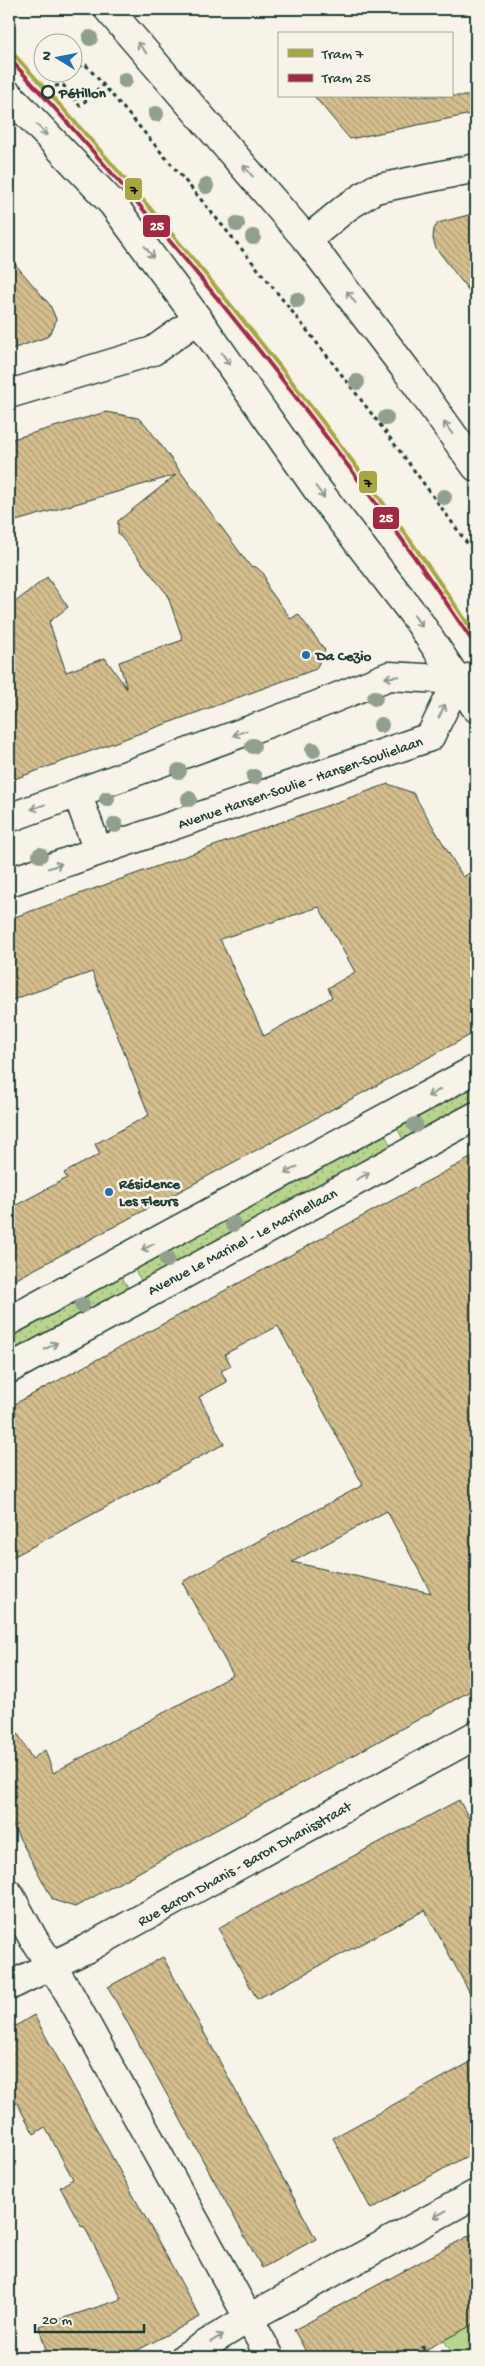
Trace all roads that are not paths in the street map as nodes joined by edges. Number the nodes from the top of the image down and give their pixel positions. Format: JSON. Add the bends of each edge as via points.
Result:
{"nodes":[{"id":1,"x":108,"y":9,"type":"edge"},
{"id":2,"x":9,"y":95,"type":"edge"},
{"id":3,"x":476,"y":168,"type":"edge"},
{"id":4,"x":307,"y":240,"type":"junction"},
{"id":5,"x":198,"y":319,"type":"junction"},
{"id":6,"x":9,"y":394,"type":"edge"},
{"id":7,"x":476,"y":467,"type":"edge"},
{"id":8,"x":467,"y":678,"type":"edge"},
{"id":9,"x":476,"y":708,"type":"edge"},
{"id":10,"x":76,"y":793,"type":"junction"},
{"id":11,"x":9,"y":818,"type":"edge"},
{"id":12,"x":98,"y":851,"type":"junction"},
{"id":13,"x":9,"y":882,"type":"edge"},
{"id":14,"x":476,"y":1069,"type":"edge"},
{"id":15,"x":476,"y":1116,"type":"edge"},
{"id":16,"x":9,"y":1321,"type":"edge"},
{"id":17,"x":9,"y":1369,"type":"edge"},
{"id":18,"x":475,"y":1738,"type":"edge"},
{"id":19,"x":9,"y":1894,"type":"edge"},
{"id":20,"x":52,"y":1966,"type":"junction"},
{"id":21,"x":9,"y":1986,"type":"edge"},
{"id":22,"x":476,"y":2194,"type":"edge"},
{"id":23,"x":249,"y":2318,"type":"junction"},
{"id":24,"x":185,"y":2357,"type":"edge"},
{"id":25,"x":270,"y":2357,"type":"edge"}],
"edges":[{"from":4,"to":1,"type":"street","one_way":true},
{"from":2,"to":5,"type":"street","one_way":true,"via":[[112,203]]},
{"from":3,"to":4,"type":"street","via":[[375,189]]},
{"from":7,"to":4,"type":"street","one_way":true,"via":[[407,370]]},
{"from":5,"to":6,"type":"street","via":[[153,351]]},
{"from":5,"to":8,"type":"street","one_way":true,"via":[[317,489]]},
{"from":8,"to":9,"type":"street"},
{"from":8,"to":10,"type":"street","one_way":true,"via":[[390,676]]},
{"from":12,"to":8,"type":"street","name":"Avenue Hansen-Soulie - Hansen-Soulielaan","one_way":true,"via":[[430,737]]},
{"from":10,"to":11,"type":"street","one_way":true},
{"from":10,"to":12,"type":"street"},
{"from":13,"to":12,"type":"street","name":"Avenue Hansen-Soulie - Hansen-Soulielaan","one_way":true},
{"from":14,"to":16,"type":"street","one_way":true},
{"from":17,"to":15,"type":"street","name":"Avenue Le Marinel - Le Marinellaan","one_way":true},
{"from":18,"to":20,"type":"street","name":"Rue Baron Dhanis - Baron Dhanisstraat"},
{"from":19,"to":20,"type":"street"},
{"from":20,"to":21,"type":"street","name":"Rue Baron Dhanis - Baron Dhanisstraat"},
{"from":20,"to":23,"type":"street"},
{"from":22,"to":23,"type":"street","one_way":true},
{"from":24,"to":23,"type":"street","one_way":true},
{"from":23,"to":25,"type":"street"}]}
